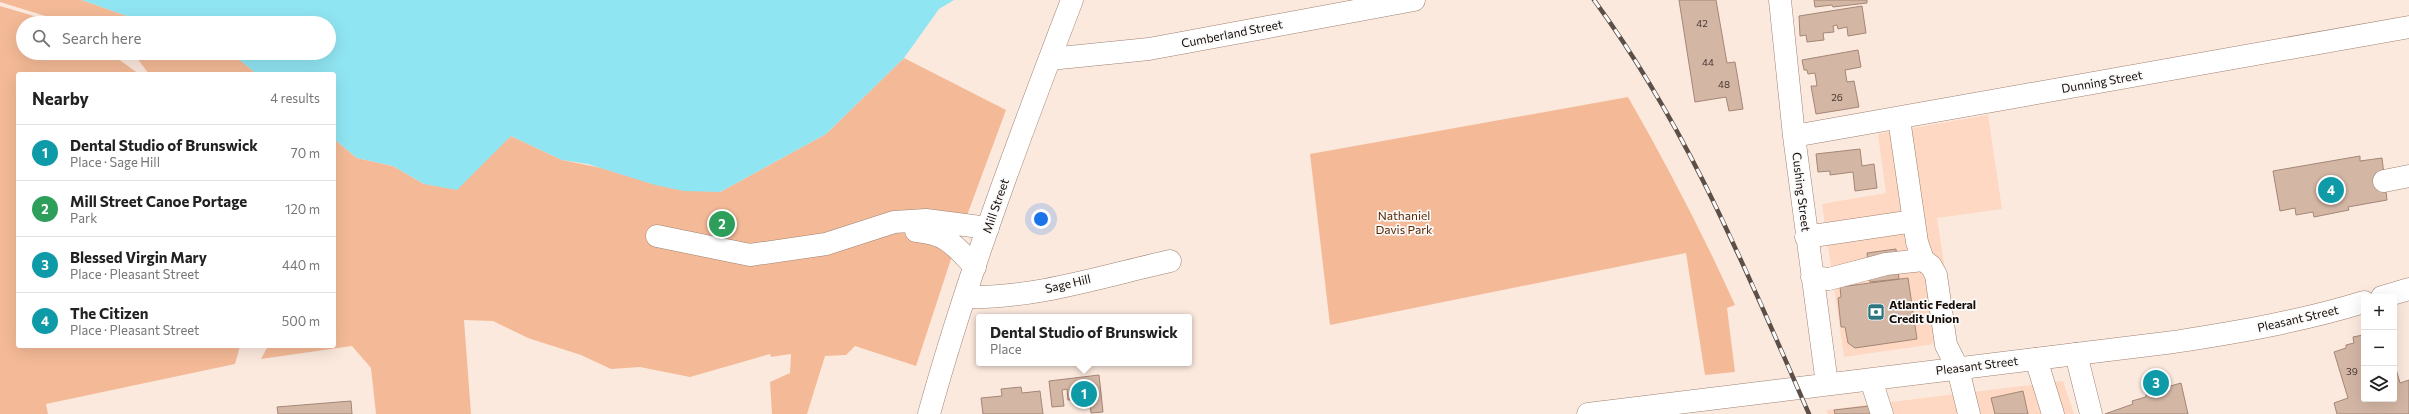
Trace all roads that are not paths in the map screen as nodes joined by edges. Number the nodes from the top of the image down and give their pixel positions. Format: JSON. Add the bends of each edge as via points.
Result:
{"nodes":[{"id":1,"x":1072,"y":0,"type":"edge"},
{"id":2,"x":1414,"y":0,"type":"edge"},
{"id":3,"x":1780,"y":0,"type":"edge"},
{"id":4,"x":2409,"y":27,"type":"edge"},
{"id":5,"x":1050,"y":59,"type":"junction"},
{"id":6,"x":1899,"y":119,"type":"junction"},
{"id":7,"x":1794,"y":136,"type":"junction"},
{"id":8,"x":2409,"y":176,"type":"edge"},
{"id":9,"x":2384,"y":181,"type":"dead end"},
{"id":10,"x":1914,"y":221,"type":"junction"},
{"id":11,"x":988,"y":228,"type":"junction"},
{"id":12,"x":873,"y":229,"type":"junction"},
{"id":13,"x":657,"y":236,"type":"dead end"},
{"id":14,"x":1806,"y":237,"type":"junction"},
{"id":15,"x":1923,"y":260,"type":"junction"},
{"id":16,"x":1170,"y":261,"type":"dead end"},
{"id":17,"x":975,"y":267,"type":"junction"},
{"id":18,"x":1812,"y":277,"type":"junction"},
{"id":19,"x":2409,"y":289,"type":"edge"},
{"id":20,"x":2392,"y":294,"type":"edge"},
{"id":21,"x":965,"y":297,"type":"junction"},
{"id":22,"x":2361,"y":303,"type":"edge"},
{"id":23,"x":2076,"y":354,"type":"junction"},
{"id":24,"x":2036,"y":359,"type":"junction"},
{"id":25,"x":1958,"y":369,"type":"junction"},
{"id":26,"x":1871,"y":380,"type":"junction"},
{"id":27,"x":1827,"y":384,"type":"junction"},
{"id":28,"x":1614,"y":412,"type":"edge"},
{"id":29,"x":929,"y":414,"type":"edge"},
{"id":30,"x":1588,"y":414,"type":"edge"},
{"id":31,"x":1882,"y":414,"type":"edge"},
{"id":32,"x":1968,"y":414,"type":"edge"},
{"id":33,"x":2053,"y":414,"type":"edge"},
{"id":34,"x":2091,"y":414,"type":"edge"}],
"edges":[{"from":1,"to":5,"type":"main road","name":"Mill Street"},
{"from":2,"to":5,"type":"main road","name":"Cumberland Street","via":[[1149,49]]},
{"from":3,"to":7,"type":"main road","name":"Cushing Street"},
{"from":4,"to":6,"type":"main road","name":"Dunning Street"},
{"from":5,"to":11,"type":"main road","name":"Mill Street"},
{"from":6,"to":7,"type":"main road","name":"Dunning Street"},
{"from":6,"to":10,"type":"main road"},
{"from":7,"to":14,"type":"main road","name":"Cushing Street"},
{"from":8,"to":9,"type":"main road"},
{"from":10,"to":14,"type":"main road"},
{"from":10,"to":15,"type":"main road"},
{"from":11,"to":12,"type":"main road","via":[[926,220],[894,222]]},
{"from":11,"to":17,"type":"main road","name":"Mill Street"},
{"from":12,"to":13,"type":"main road","via":[[826,244],[750,255]]},
{"from":12,"to":17,"type":"main road","via":[[905,229],[935,233],[952,242]]},
{"from":14,"to":18,"type":"main road","name":"Cushing Street"},
{"from":15,"to":18,"type":"main road","via":[[1886,264],[1829,279]]},
{"from":15,"to":25,"type":"main road","via":[[1931,266],[1936,275],[1946,345]]},
{"from":16,"to":21,"type":"main road","name":"Sage Hill","via":[[1028,293]]},
{"from":17,"to":21,"type":"main road","name":"Mill Street"},
{"from":18,"to":27,"type":"main road","name":"Cushing Street"},
{"from":19,"to":20,"type":"main road"},
{"from":21,"to":29,"type":"main road","name":"Mill Street"},
{"from":22,"to":23,"type":"main road","name":"Pleasant Street","via":[[2264,328]]},
{"from":23,"to":24,"type":"main road","name":"Pleasant Street"},
{"from":23,"to":34,"type":"main road"},
{"from":24,"to":25,"type":"main road","name":"Pleasant Street"},
{"from":24,"to":33,"type":"main road"},
{"from":25,"to":26,"type":"main road","name":"Pleasant Street"},
{"from":25,"to":32,"type":"main road"},
{"from":26,"to":27,"type":"main road","name":"Pleasant Street"},
{"from":26,"to":31,"type":"main road"},
{"from":27,"to":28,"type":"main road","name":"Pleasant Street"},
{"from":28,"to":30,"type":"main road","name":"Pleasant Street"}]}
